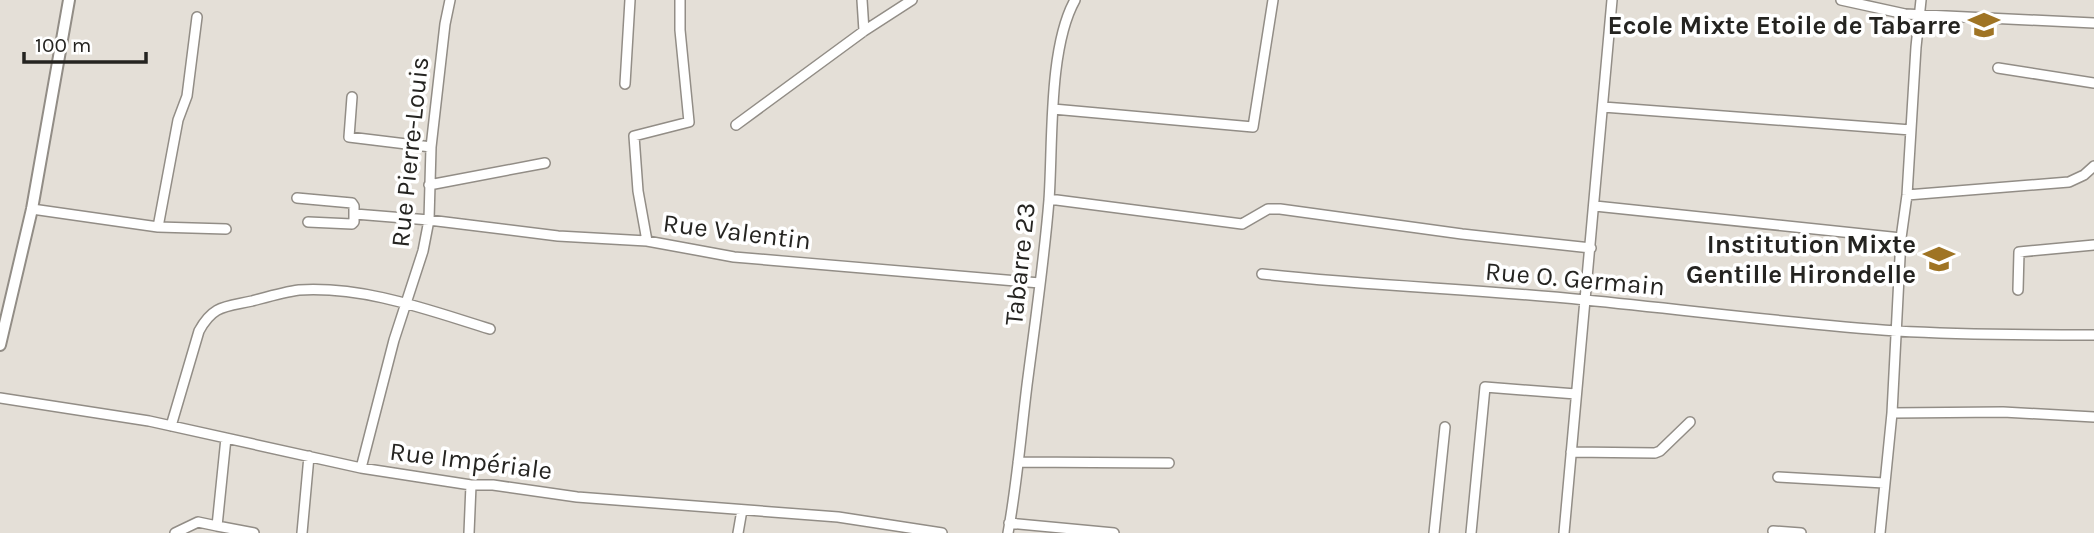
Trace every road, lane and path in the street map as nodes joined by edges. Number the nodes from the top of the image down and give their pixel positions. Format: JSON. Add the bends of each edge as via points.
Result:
{"nodes":[{"id":1,"x":69,"y":0,"type":"edge"},
{"id":2,"x":450,"y":0,"type":"edge"},
{"id":3,"x":630,"y":0,"type":"edge"},
{"id":4,"x":680,"y":0,"type":"edge"},
{"id":5,"x":862,"y":0,"type":"edge"},
{"id":6,"x":912,"y":0,"type":"edge"},
{"id":7,"x":1075,"y":0,"type":"edge"},
{"id":8,"x":1273,"y":0,"type":"edge"},
{"id":9,"x":1612,"y":0,"type":"edge"},
{"id":10,"x":1841,"y":0,"type":"edge"},
{"id":11,"x":1921,"y":0,"type":"edge"},
{"id":12,"x":1919,"y":15,"type":"junction"},
{"id":13,"x":197,"y":17,"type":"dead end"},
{"id":14,"x":2094,"y":23,"type":"edge"},
{"id":15,"x":864,"y":31,"type":"junction"},
{"id":16,"x":1998,"y":68,"type":"dead end"},
{"id":17,"x":2094,"y":83,"type":"edge"},
{"id":18,"x":625,"y":84,"type":"dead end"},
{"id":19,"x":352,"y":97,"type":"dead end"},
{"id":20,"x":1603,"y":107,"type":"junction"},
{"id":21,"x":1053,"y":109,"type":"junction"},
{"id":22,"x":736,"y":125,"type":"dead end"},
{"id":23,"x":1911,"y":130,"type":"junction"},
{"id":24,"x":431,"y":147,"type":"junction"},
{"id":25,"x":545,"y":163,"type":"dead end"},
{"id":26,"x":2094,"y":166,"type":"edge"},
{"id":27,"x":429,"y":185,"type":"junction"},
{"id":28,"x":1907,"y":195,"type":"junction"},
{"id":29,"x":297,"y":198,"type":"dead end"},
{"id":30,"x":1049,"y":199,"type":"junction"},
{"id":31,"x":1595,"y":205,"type":"junction"},
{"id":32,"x":32,"y":209,"type":"junction"},
{"id":33,"x":355,"y":214,"type":"junction"},
{"id":34,"x":429,"y":220,"type":"junction"},
{"id":35,"x":308,"y":222,"type":"dead end"},
{"id":36,"x":158,"y":227,"type":"junction"},
{"id":37,"x":226,"y":229,"type":"dead end"},
{"id":38,"x":1901,"y":238,"type":"junction"},
{"id":39,"x":647,"y":241,"type":"junction"},
{"id":40,"x":2094,"y":245,"type":"edge"},
{"id":41,"x":1591,"y":248,"type":"junction"},
{"id":42,"x":1262,"y":274,"type":"dead end"},
{"id":43,"x":1040,"y":283,"type":"junction"},
{"id":44,"x":2018,"y":290,"type":"dead end"},
{"id":45,"x":1586,"y":300,"type":"junction"},
{"id":46,"x":406,"y":303,"type":"junction"},
{"id":47,"x":490,"y":329,"type":"dead end"},
{"id":48,"x":1896,"y":331,"type":"junction"},
{"id":49,"x":2094,"y":335,"type":"edge"},
{"id":50,"x":0,"y":345,"type":"edge"},
{"id":51,"x":1576,"y":394,"type":"junction"},
{"id":52,"x":0,"y":398,"type":"edge"},
{"id":53,"x":1892,"y":413,"type":"junction"},
{"id":54,"x":2094,"y":417,"type":"edge"},
{"id":55,"x":1690,"y":422,"type":"dead end"},
{"id":56,"x":171,"y":426,"type":"junction"},
{"id":57,"x":1445,"y":427,"type":"dead end"},
{"id":58,"x":226,"y":438,"type":"junction"},
{"id":59,"x":1571,"y":452,"type":"junction"},
{"id":60,"x":309,"y":456,"type":"junction"},
{"id":61,"x":1018,"y":462,"type":"junction"},
{"id":62,"x":1169,"y":463,"type":"dead end"},
{"id":63,"x":360,"y":468,"type":"junction"},
{"id":64,"x":1778,"y":477,"type":"dead end"},
{"id":65,"x":1884,"y":483,"type":"junction"},
{"id":66,"x":471,"y":485,"type":"junction"},
{"id":67,"x":742,"y":510,"type":"junction"},
{"id":68,"x":217,"y":526,"type":"junction"},
{"id":69,"x":1009,"y":528,"type":"edge"},
{"id":70,"x":1773,"y":531,"type":"dead end"},
{"id":71,"x":175,"y":533,"type":"edge"},
{"id":72,"x":254,"y":533,"type":"edge"},
{"id":73,"x":302,"y":533,"type":"edge"},
{"id":74,"x":469,"y":533,"type":"edge"},
{"id":75,"x":738,"y":533,"type":"edge"},
{"id":76,"x":942,"y":533,"type":"edge"},
{"id":77,"x":1114,"y":533,"type":"edge"},
{"id":78,"x":1434,"y":533,"type":"edge"},
{"id":79,"x":1471,"y":533,"type":"edge"},
{"id":80,"x":1564,"y":533,"type":"edge"},
{"id":81,"x":1801,"y":533,"type":"edge"},
{"id":82,"x":1880,"y":533,"type":"edge"}],
"edges":[{"from":1,"to":32,"type":"street"},
{"from":2,"to":24,"type":"street","name":"Rue Pierre-Louis"},
{"from":3,"to":18,"type":"street"},
{"from":4,"to":39,"type":"street","via":[[689,122],[634,136]]},
{"from":5,"to":15,"type":"street"},
{"from":6,"to":15,"type":"street"},
{"from":7,"to":21,"type":"street","name":"Tabarre 23","via":[[1065,24]]},
{"from":8,"to":21,"type":"street","via":[[1253,127]]},
{"from":9,"to":20,"type":"street"},
{"from":10,"to":12,"type":"street"},
{"from":11,"to":12,"type":"street"},
{"from":12,"to":14,"type":"street"},
{"from":12,"to":23,"type":"street"},
{"from":13,"to":36,"type":"street","via":[[187,96],[178,120]]},
{"from":15,"to":22,"type":"street"},
{"from":16,"to":17,"type":"street"},
{"from":19,"to":24,"type":"street","via":[[349,137]]},
{"from":20,"to":23,"type":"street"},
{"from":20,"to":31,"type":"street"},
{"from":21,"to":30,"type":"street","name":"Tabarre 23"},
{"from":23,"to":28,"type":"street"},
{"from":24,"to":27,"type":"street","name":"Rue Pierre-Louis"},
{"from":25,"to":27,"type":"street"},
{"from":26,"to":28,"type":"street","via":[[2069,183]]},
{"from":27,"to":34,"type":"street","name":"Rue Pierre-Louis"},
{"from":28,"to":38,"type":"street"},
{"from":29,"to":33,"type":"street","via":[[352,203]]},
{"from":30,"to":41,"type":"street","via":[[1242,223],[1268,209],[1280,209]]},
{"from":30,"to":43,"type":"street","name":"Tabarre 23"},
{"from":31,"to":38,"type":"street"},
{"from":31,"to":41,"type":"street"},
{"from":32,"to":36,"type":"street"},
{"from":32,"to":50,"type":"street"},
{"from":33,"to":34,"type":"street","name":"Rue Valentin"},
{"from":33,"to":35,"type":"street","via":[[352,224]]},
{"from":34,"to":39,"type":"street","name":"Rue Valentin","via":[[558,236]]},
{"from":34,"to":46,"type":"street","name":"Rue Pierre-Louis"},
{"from":36,"to":37,"type":"street"},
{"from":38,"to":48,"type":"street"},
{"from":39,"to":43,"type":"street","name":"Rue Valentin","via":[[734,257]]},
{"from":40,"to":44,"type":"street","via":[[2019,252]]},
{"from":41,"to":45,"type":"street"},
{"from":42,"to":45,"type":"street","name":"Rue O. Germain"},
{"from":43,"to":61,"type":"street","name":"Tabarre 23"},
{"from":45,"to":48,"type":"street","name":"Rue O. Germain"},
{"from":45,"to":51,"type":"street"},
{"from":46,"to":47,"type":"street"},
{"from":46,"to":56,"type":"street","via":[[341,290],[297,290],[219,309],[206,317],[199,331]]},
{"from":46,"to":63,"type":"street","name":"Rue Pierre-Louis"},
{"from":48,"to":49,"type":"street","name":"Rue O. Germain"},
{"from":48,"to":53,"type":"street"},
{"from":51,"to":59,"type":"street"},
{"from":51,"to":79,"type":"street","via":[[1485,387]]},
{"from":52,"to":56,"type":"street","name":"Rue Impériale"},
{"from":53,"to":54,"type":"street"},
{"from":53,"to":65,"type":"street"},
{"from":55,"to":59,"type":"street","via":[[1655,453]]},
{"from":56,"to":58,"type":"street","name":"Rue Impériale"},
{"from":57,"to":78,"type":"street"},
{"from":58,"to":60,"type":"street","name":"Rue Impériale"},
{"from":58,"to":68,"type":"street"},
{"from":59,"to":80,"type":"street"},
{"from":60,"to":63,"type":"street","name":"Rue Impériale"},
{"from":60,"to":73,"type":"street"},
{"from":61,"to":62,"type":"street"},
{"from":61,"to":69,"type":"street","name":"Tabarre 23"},
{"from":63,"to":66,"type":"street","name":"Rue Impériale"},
{"from":64,"to":65,"type":"street"},
{"from":65,"to":82,"type":"street"},
{"from":66,"to":67,"type":"street","name":"Rue Impériale"},
{"from":66,"to":74,"type":"street"},
{"from":67,"to":75,"type":"street"},
{"from":67,"to":76,"type":"street","name":"Rue Impériale","via":[[838,517]]},
{"from":68,"to":71,"type":"street","via":[[198,522]]},
{"from":68,"to":72,"type":"street"},
{"from":69,"to":77,"type":"street"},
{"from":70,"to":81,"type":"street"}]}
